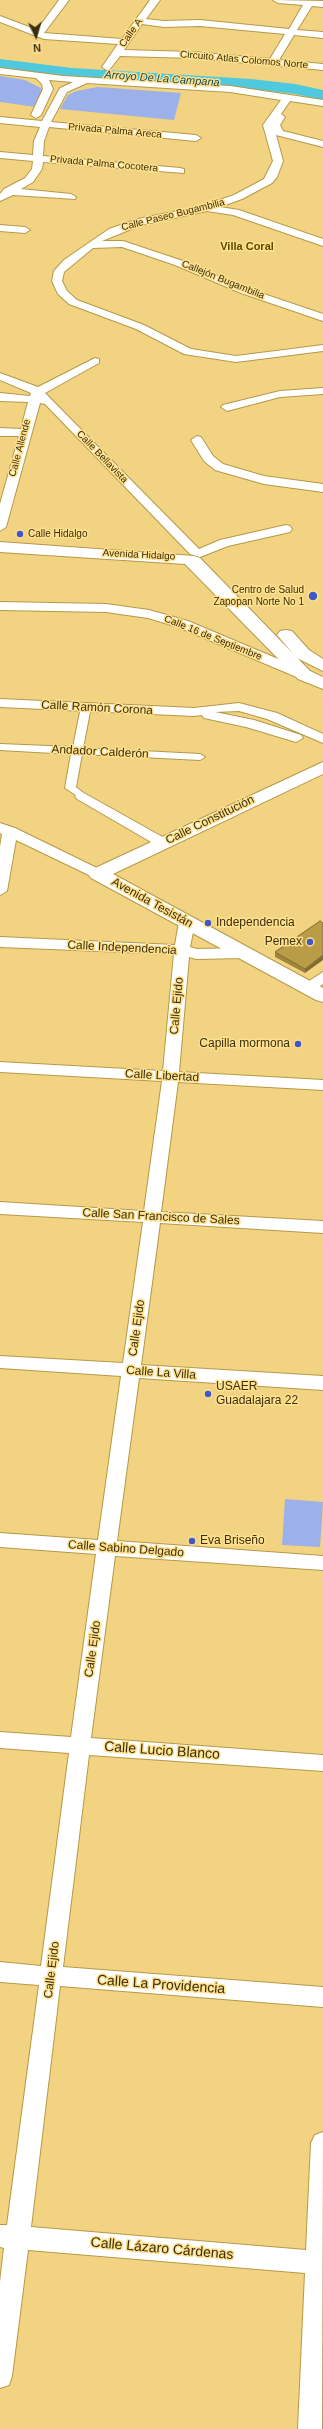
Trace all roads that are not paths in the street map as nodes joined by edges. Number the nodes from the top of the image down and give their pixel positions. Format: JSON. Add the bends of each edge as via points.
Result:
{"nodes":[{"id":1,"x":64,"y":0,"type":"edge"},
{"id":2,"x":155,"y":0,"type":"edge"},
{"id":3,"x":278,"y":0,"type":"edge"},
{"id":4,"x":309,"y":3,"type":"junction"},
{"id":5,"x":323,"y":4,"type":"edge"},
{"id":6,"x":0,"y":19,"type":"edge"},
{"id":7,"x":139,"y":22,"type":"junction"},
{"id":8,"x":291,"y":32,"type":"junction"},
{"id":9,"x":39,"y":33,"type":"junction"},
{"id":10,"x":323,"y":35,"type":"edge"},
{"id":11,"x":125,"y":42,"type":"junction"},
{"id":12,"x":118,"y":53,"type":"junction"},
{"id":13,"x":273,"y":62,"type":"junction"},
{"id":14,"x":107,"y":67,"type":"dead end"},
{"id":15,"x":323,"y":67,"type":"edge"},
{"id":16,"x":0,"y":71,"type":"edge"},
{"id":17,"x":40,"y":77,"type":"junction"},
{"id":18,"x":87,"y":81,"type":"junction"},
{"id":19,"x":48,"y":89,"type":"junction"},
{"id":20,"x":63,"y":90,"type":"junction"},
{"id":21,"x":288,"y":97,"type":"junction"},
{"id":22,"x":302,"y":99,"type":"junction"},
{"id":23,"x":323,"y":103,"type":"edge"},
{"id":24,"x":0,"y":120,"type":"edge"},
{"id":25,"x":33,"y":124,"type":"junction"},
{"id":26,"x":44,"y":125,"type":"junction"},
{"id":27,"x":196,"y":138,"type":"dead end"},
{"id":28,"x":323,"y":145,"type":"edge"},
{"id":29,"x":0,"y":155,"type":"edge"},
{"id":30,"x":278,"y":156,"type":"junction"},
{"id":31,"x":28,"y":158,"type":"junction"},
{"id":32,"x":39,"y":158,"type":"junction"},
{"id":33,"x":180,"y":171,"type":"dead end"},
{"id":34,"x":0,"y":191,"type":"edge"},
{"id":35,"x":12,"y":192,"type":"junction"},
{"id":36,"x":71,"y":197,"type":"dead end"},
{"id":37,"x":238,"y":197,"type":"junction"},
{"id":38,"x":0,"y":198,"type":"edge"},
{"id":39,"x":204,"y":208,"type":"junction"},
{"id":40,"x":235,"y":212,"type":"junction"},
{"id":41,"x":0,"y":228,"type":"edge"},
{"id":42,"x":25,"y":230,"type":"dead end"},
{"id":43,"x":113,"y":231,"type":"junction"},
{"id":44,"x":323,"y":243,"type":"edge"},
{"id":45,"x":123,"y":244,"type":"junction"},
{"id":46,"x":90,"y":245,"type":"junction"},
{"id":47,"x":323,"y":318,"type":"edge"},
{"id":48,"x":323,"y":348,"type":"edge"},
{"id":49,"x":94,"y":361,"type":"dead end"},
{"id":50,"x":0,"y":376,"type":"edge"},
{"id":51,"x":323,"y":391,"type":"edge"},
{"id":52,"x":35,"y":395,"type":"junction"},
{"id":53,"x":0,"y":396,"type":"edge"},
{"id":54,"x":227,"y":407,"type":"dead end"},
{"id":55,"x":0,"y":432,"type":"edge"},
{"id":56,"x":24,"y":433,"type":"junction"},
{"id":57,"x":197,"y":440,"type":"dead end"},
{"id":58,"x":323,"y":488,"type":"edge"},
{"id":59,"x":3,"y":497,"type":"edge"},
{"id":60,"x":0,"y":527,"type":"edge"},
{"id":61,"x":286,"y":529,"type":"dead end"},
{"id":62,"x":0,"y":539,"type":"edge"},
{"id":63,"x":0,"y":547,"type":"edge"},
{"id":64,"x":112,"y":549,"type":"junction"},
{"id":65,"x":197,"y":552,"type":"junction"},
{"id":66,"x":0,"y":606,"type":"edge"},
{"id":67,"x":323,"y":666,"type":"edge"},
{"id":68,"x":304,"y":675,"type":"junction"},
{"id":69,"x":323,"y":684,"type":"edge"},
{"id":70,"x":0,"y":703,"type":"edge"},
{"id":71,"x":86,"y":707,"type":"junction"},
{"id":72,"x":194,"y":712,"type":"junction"},
{"id":73,"x":323,"y":739,"type":"edge"},
{"id":74,"x":0,"y":747,"type":"edge"},
{"id":75,"x":77,"y":751,"type":"junction"},
{"id":76,"x":323,"y":751,"type":"edge"},
{"id":77,"x":200,"y":757,"type":"dead end"},
{"id":78,"x":323,"y":767,"type":"edge"},
{"id":79,"x":82,"y":796,"type":"joint"},
{"id":80,"x":5,"y":829,"type":"edge"},
{"id":81,"x":163,"y":843,"type":"junction"},
{"id":82,"x":98,"y":874,"type":"junction"},
{"id":83,"x":0,"y":891,"type":"edge"},
{"id":84,"x":187,"y":922,"type":"junction"},
{"id":85,"x":0,"y":942,"type":"edge"},
{"id":86,"x":182,"y":950,"type":"junction"},
{"id":87,"x":244,"y":953,"type":"junction"},
{"id":88,"x":318,"y":987,"type":"edge"},
{"id":89,"x":0,"y":1067,"type":"edge"},
{"id":90,"x":171,"y":1077,"type":"junction"},
{"id":91,"x":323,"y":1085,"type":"edge"},
{"id":92,"x":0,"y":1208,"type":"edge"},
{"id":93,"x":152,"y":1217,"type":"junction"},
{"id":94,"x":323,"y":1227,"type":"edge"},
{"id":95,"x":0,"y":1362,"type":"edge"},
{"id":96,"x":131,"y":1371,"type":"junction"},
{"id":97,"x":323,"y":1383,"type":"edge"},
{"id":98,"x":0,"y":1540,"type":"edge"},
{"id":99,"x":108,"y":1548,"type":"junction"},
{"id":100,"x":323,"y":1562,"type":"edge"},
{"id":101,"x":0,"y":1740,"type":"edge"},
{"id":102,"x":80,"y":1745,"type":"junction"},
{"id":103,"x":323,"y":1763,"type":"edge"},
{"id":104,"x":0,"y":1972,"type":"edge"},
{"id":105,"x":52,"y":1976,"type":"junction"},
{"id":106,"x":323,"y":1997,"type":"edge"},
{"id":107,"x":323,"y":2143,"type":"edge"},
{"id":108,"x":9,"y":2236,"type":"edge"},
{"id":109,"x":320,"y":2262,"type":"edge"},
{"id":110,"x":0,"y":2376,"type":"edge"},
{"id":111,"x":310,"y":2429,"type":"edge"}],
"edges":[{"from":1,"to":9,"type":"street"},
{"from":2,"to":7,"type":"street","name":"Calle A"},
{"from":3,"to":4,"type":"street"},
{"from":4,"to":5,"type":"street"},
{"from":4,"to":8,"type":"street"},
{"from":6,"to":9,"type":"street"},
{"from":7,"to":8,"type":"street","via":[[200,23]]},
{"from":7,"to":11,"type":"street","name":"Calle A"},
{"from":8,"to":10,"type":"street"},
{"from":8,"to":13,"type":"street"},
{"from":9,"to":11,"type":"street","via":[[44,36]]},
{"from":11,"to":12,"type":"street","name":"Calle A"},
{"from":12,"to":13,"type":"street","name":"Circuito Atlas Colomos Norte","via":[[193,55]]},
{"from":12,"to":14,"type":"street","name":"Calle A"},
{"from":13,"to":15,"type":"street","name":"Circuito Atlas Colomos Norte"},
{"from":16,"to":17,"type":"street"},
{"from":17,"to":18,"type":"street"},
{"from":17,"to":19,"type":"street","via":[[47,83]]},
{"from":18,"to":20,"type":"street"},
{"from":18,"to":21,"type":"street","via":[[230,89]]},
{"from":19,"to":20,"type":"street"},
{"from":19,"to":25,"type":"street"},
{"from":20,"to":26,"type":"street"},
{"from":21,"to":22,"type":"street"},
{"from":21,"to":30,"type":"street","via":[[268,125]]},
{"from":22,"to":23,"type":"street"},
{"from":22,"to":28,"type":"street","via":[[279,118],[275,128],[280,133]]},
{"from":24,"to":25,"type":"street","name":"Privada Palma Areca"},
{"from":25,"to":26,"type":"street","name":"Privada Palma Areca"},
{"from":25,"to":31,"type":"street","via":[[28,141]]},
{"from":26,"to":27,"type":"street","name":"Privada Palma Areca"},
{"from":26,"to":32,"type":"street","via":[[39,141]]},
{"from":28,"to":30,"type":"street","via":[[291,149]]},
{"from":29,"to":31,"type":"street","name":"Privada Palma Cocotera"},
{"from":30,"to":37,"type":"street","name":"Calle Paseo Bugambilia","via":[[276,167],[268,181]]},
{"from":31,"to":32,"type":"street","name":"Privada Palma Cocotera"},
{"from":31,"to":34,"type":"street","via":[[27,167],[18,179]]},
{"from":32,"to":33,"type":"street","name":"Privada Palma Cocotera"},
{"from":32,"to":35,"type":"street","via":[[37,169],[29,180]]},
{"from":34,"to":35,"type":"street"},
{"from":35,"to":36,"type":"street"},
{"from":35,"to":38,"type":"street"},
{"from":37,"to":39,"type":"street","name":"Calle Paseo Bugambilia"},
{"from":37,"to":40,"type":"street","via":[[234,204]]},
{"from":39,"to":40,"type":"street"},
{"from":39,"to":43,"type":"street","name":"Calle Paseo Bugambilia","via":[[138,222]]},
{"from":40,"to":44,"type":"street"},
{"from":41,"to":42,"type":"street"},
{"from":43,"to":45,"type":"street"},
{"from":43,"to":46,"type":"street","name":"Calle Paseo Bugambilia"},
{"from":45,"to":46,"type":"street","name":"Callejón Bugambilia"},
{"from":45,"to":47,"type":"street","name":"Callejón Bugambilia"},
{"from":46,"to":48,"type":"street","name":"Calle Paseo Bugambilia","via":[[59,271],[57,281],[62,292],[73,302],[140,327],[188,352],[190,357],[205,362],[236,360]]},
{"from":49,"to":52,"type":"street"},
{"from":50,"to":52,"type":"street"},
{"from":51,"to":54,"type":"street","via":[[280,394]]},
{"from":52,"to":53,"type":"street"},
{"from":52,"to":56,"type":"street","name":"Calle Allende"},
{"from":52,"to":65,"type":"street","name":"Calle Bellavista","via":[[49,402]]},
{"from":55,"to":56,"type":"street"},
{"from":56,"to":59,"type":"street","name":"Calle Allende"},
{"from":57,"to":58,"type":"street","via":[[208,458],[219,467],[264,480]]},
{"from":59,"to":60,"type":"street","name":"Calle Allende"},
{"from":61,"to":65,"type":"street"},
{"from":62,"to":64,"type":"main road","name":"Avenida Hidalgo"},
{"from":63,"to":64,"type":"main road","name":"Avenida Hidalgo"},
{"from":64,"to":65,"type":"main road","name":"Avenida Hidalgo"},
{"from":64,"to":68,"type":"main road","name":"Avenida Hidalgo","via":[[180,557],[194,562]]},
{"from":65,"to":67,"type":"main road","via":[[303,654]]},
{"from":66,"to":68,"type":"street","name":"Calle 16 de Septiembre","via":[[106,608],[149,614],[183,624]]},
{"from":68,"to":69,"type":"main road","name":"Avenida Hidalgo"},
{"from":70,"to":71,"type":"street","name":"Calle Ramón Corona"},
{"from":71,"to":72,"type":"street","name":"Calle Ramón Corona"},
{"from":71,"to":75,"type":"street"},
{"from":72,"to":73,"type":"street","name":"Calle Ramón Corona","via":[[215,708],[245,708],[272,716]]},
{"from":72,"to":76,"type":"street","name":"Calle Ramón Corona","via":[[286,733]]},
{"from":74,"to":75,"type":"street","name":"Andador Calderón"},
{"from":75,"to":77,"type":"street","name":"Andador Calderón"},
{"from":75,"to":79,"type":"street","via":[[70,788]]},
{"from":78,"to":81,"type":"main road","name":"Calle Constitución"},
{"from":79,"to":81,"type":"street"},
{"from":80,"to":82,"type":"street","name":"Avenida Tesistán"},
{"from":80,"to":83,"type":"street"},
{"from":81,"to":82,"type":"main road","name":"Calle Constitución"},
{"from":82,"to":84,"type":"main road","name":"Avenida Tesistán"},
{"from":84,"to":86,"type":"street","name":"Calle Ejido"},
{"from":84,"to":87,"type":"main road","name":"Avenida Tesistán"},
{"from":85,"to":86,"type":"street","name":"Calle Independencia"},
{"from":86,"to":87,"type":"street","name":"Calle Independencia","via":[[196,954]]},
{"from":86,"to":90,"type":"street","name":"Calle Ejido"},
{"from":87,"to":88,"type":"main road","name":"Avenida Tesistán"},
{"from":89,"to":90,"type":"street","name":"Calle Libertad"},
{"from":90,"to":91,"type":"street","name":"Calle Libertad"},
{"from":90,"to":93,"type":"street","name":"Calle Ejido"},
{"from":92,"to":93,"type":"street","name":"Calle San Francisco de Sales"},
{"from":93,"to":94,"type":"street","name":"Calle San Francisco de Sales"},
{"from":93,"to":96,"type":"street","name":"Calle Ejido"},
{"from":95,"to":96,"type":"street","name":"Calle La Villa"},
{"from":96,"to":97,"type":"street","name":"Calle La Villa"},
{"from":96,"to":99,"type":"street","name":"Calle Ejido"},
{"from":98,"to":99,"type":"street","name":"Calle Sabino Delgado"},
{"from":99,"to":100,"type":"street","name":"Calle Sabino Delgado"},
{"from":99,"to":102,"type":"street","name":"Calle Ejido"},
{"from":101,"to":102,"type":"street","name":"Calle Lucio Blanco"},
{"from":102,"to":103,"type":"street","name":"Calle Lucio Blanco"},
{"from":102,"to":105,"type":"street","name":"Calle Ejido"},
{"from":104,"to":105,"type":"street","name":"Calle La Providencia"},
{"from":105,"to":106,"type":"street","name":"Calle La Providencia"},
{"from":105,"to":108,"type":"street","name":"Calle Ejido"},
{"from":107,"to":109,"type":"street"},
{"from":108,"to":109,"type":"street","name":"Calle Lázaro Cárdenas"},
{"from":108,"to":110,"type":"street","name":"Calle Ejido"},
{"from":109,"to":111,"type":"street"}]}
